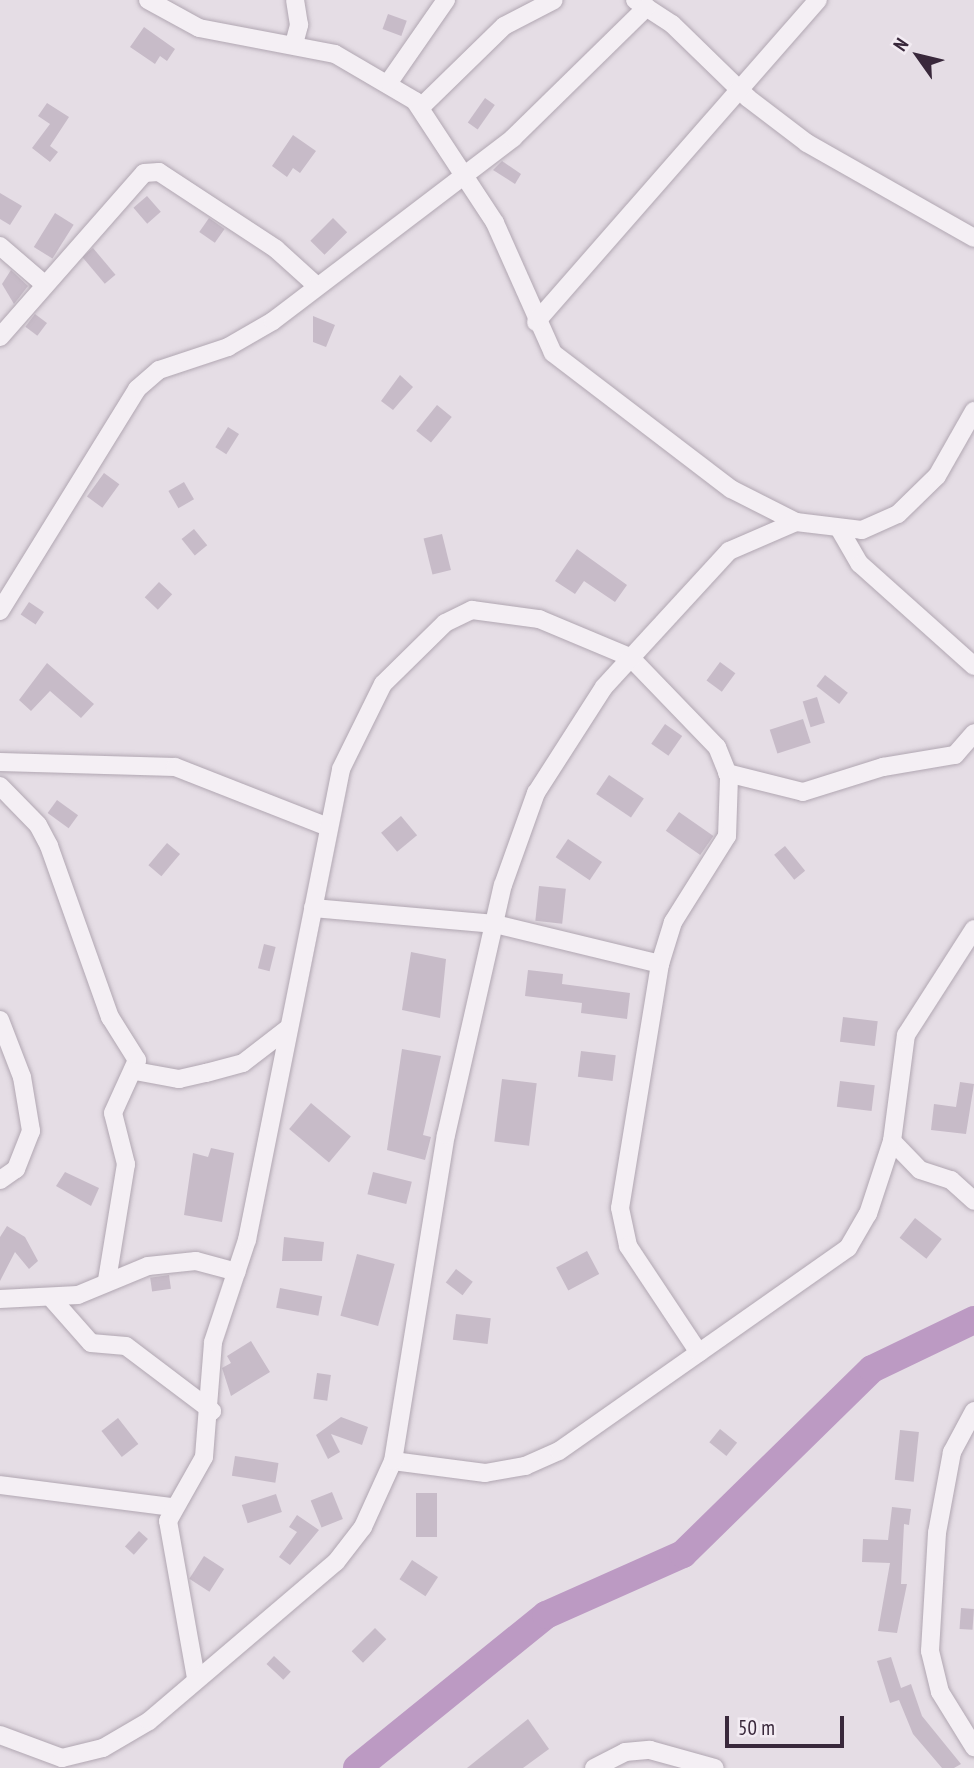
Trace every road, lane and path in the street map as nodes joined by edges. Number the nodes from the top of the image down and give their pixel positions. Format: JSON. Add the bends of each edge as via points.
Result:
{"nodes":[{"id":1,"x":149,"y":0,"type":"edge"},
{"id":2,"x":295,"y":0,"type":"edge"},
{"id":3,"x":446,"y":0,"type":"edge"},
{"id":4,"x":554,"y":0,"type":"edge"},
{"id":5,"x":818,"y":0,"type":"edge"},
{"id":6,"x":641,"y":3,"type":"edge"},
{"id":7,"x":294,"y":44,"type":"junction"},
{"id":8,"x":388,"y":82,"type":"junction"},
{"id":9,"x":742,"y":91,"type":"junction"},
{"id":10,"x":421,"y":107,"type":"junction"},
{"id":11,"x":464,"y":172,"type":"junction"},
{"id":12,"x":974,"y":238,"type":"edge"},
{"id":13,"x":0,"y":246,"type":"edge"},
{"id":14,"x":44,"y":284,"type":"junction"},
{"id":15,"x":317,"y":286,"type":"junction"},
{"id":16,"x":536,"y":322,"type":"junction"},
{"id":17,"x":0,"y":337,"type":"edge"},
{"id":18,"x":974,"y":411,"type":"edge"},
{"id":19,"x":796,"y":522,"type":"junction"},
{"id":20,"x":841,"y":530,"type":"junction"},
{"id":21,"x":0,"y":611,"type":"edge"},
{"id":22,"x":630,"y":657,"type":"junction"},
{"id":23,"x":974,"y":666,"type":"edge"},
{"id":24,"x":974,"y":733,"type":"edge"},
{"id":25,"x":0,"y":762,"type":"edge"},
{"id":26,"x":727,"y":773,"type":"junction"},
{"id":27,"x":0,"y":786,"type":"edge"},
{"id":28,"x":328,"y":827,"type":"junction"},
{"id":29,"x":313,"y":908,"type":"junction"},
{"id":30,"x":495,"y":924,"type":"junction"},
{"id":31,"x":974,"y":929,"type":"edge"},
{"id":32,"x":660,"y":964,"type":"junction"},
{"id":33,"x":0,"y":1020,"type":"edge"},
{"id":34,"x":288,"y":1029,"type":"junction"},
{"id":35,"x":135,"y":1071,"type":"junction"},
{"id":36,"x":892,"y":1141,"type":"junction"},
{"id":37,"x":0,"y":1180,"type":"edge"},
{"id":38,"x":974,"y":1202,"type":"edge"},
{"id":39,"x":237,"y":1272,"type":"junction"},
{"id":40,"x":107,"y":1280,"type":"junction"},
{"id":41,"x":0,"y":1299,"type":"edge"},
{"id":42,"x":53,"y":1300,"type":"junction"},
{"id":43,"x":699,"y":1353,"type":"junction"},
{"id":44,"x":974,"y":1410,"type":"edge"},
{"id":45,"x":212,"y":1411,"type":"junction"},
{"id":46,"x":393,"y":1461,"type":"junction"},
{"id":47,"x":0,"y":1485,"type":"edge"},
{"id":48,"x":172,"y":1507,"type":"junction"},
{"id":49,"x":196,"y":1678,"type":"junction"},
{"id":50,"x":0,"y":1735,"type":"edge"},
{"id":51,"x":974,"y":1747,"type":"edge"},
{"id":52,"x":596,"y":1768,"type":"edge"},
{"id":53,"x":715,"y":1768,"type":"edge"}],
"edges":[{"from":1,"to":7,"type":"street","via":[[199,28]]},
{"from":2,"to":7,"type":"street","via":[[299,26]]},
{"from":3,"to":8,"type":"street"},
{"from":4,"to":10,"type":"street","via":[[504,26]]},
{"from":5,"to":9,"type":"street"},
{"from":6,"to":9,"type":"street"},
{"from":6,"to":11,"type":"street","via":[[513,138]]},
{"from":7,"to":8,"type":"street","via":[[335,54]]},
{"from":8,"to":10,"type":"street"},
{"from":9,"to":12,"type":"street","via":[[807,143]]},
{"from":9,"to":16,"type":"street"},
{"from":10,"to":11,"type":"street"},
{"from":11,"to":15,"type":"street"},
{"from":11,"to":16,"type":"street","via":[[495,223]]},
{"from":13,"to":14,"type":"street"},
{"from":14,"to":15,"type":"street","via":[[144,173],[159,172],[276,249]]},
{"from":14,"to":17,"type":"street"},
{"from":15,"to":21,"type":"street","via":[[265,326],[228,347],[159,370],[137,389]]},
{"from":16,"to":19,"type":"street","via":[[553,353],[625,413],[730,489]]},
{"from":18,"to":20,"type":"street","via":[[917,501],[862,530]]},
{"from":19,"to":20,"type":"street"},
{"from":19,"to":22,"type":"street","via":[[729,551]]},
{"from":20,"to":23,"type":"street","via":[[860,564]]},
{"from":22,"to":26,"type":"street","via":[[717,747]]},
{"from":22,"to":28,"type":"street","via":[[508,610],[472,610],[445,622],[383,684],[360,720]]},
{"from":22,"to":30,"type":"street","via":[[536,793]]},
{"from":24,"to":26,"type":"street","via":[[955,755],[883,767],[803,792]]},
{"from":25,"to":28,"type":"street","via":[[175,767]]},
{"from":26,"to":32,"type":"street","via":[[727,836],[673,922]]},
{"from":27,"to":35,"type":"street","via":[[38,825],[49,846],[110,1017],[137,1060]]},
{"from":28,"to":29,"type":"street"},
{"from":29,"to":30,"type":"street"},
{"from":29,"to":34,"type":"street"},
{"from":30,"to":32,"type":"street"},
{"from":30,"to":46,"type":"street","via":[[446,1135]]},
{"from":31,"to":36,"type":"street","via":[[906,1035]]},
{"from":32,"to":43,"type":"street","via":[[620,1208],[628,1245]]},
{"from":33,"to":37,"type":"street","via":[[22,1077],[31,1131],[16,1169]]},
{"from":34,"to":35,"type":"street","via":[[243,1063],[179,1079]]},
{"from":34,"to":39,"type":"street"},
{"from":35,"to":40,"type":"street","via":[[113,1113],[126,1164]]},
{"from":36,"to":38,"type":"street","via":[[920,1170],[951,1180]]},
{"from":36,"to":43,"type":"street","via":[[868,1214],[848,1248]]},
{"from":39,"to":40,"type":"street","via":[[196,1261],[148,1266]]},
{"from":39,"to":45,"type":"street","via":[[213,1342]]},
{"from":40,"to":42,"type":"street"},
{"from":41,"to":42,"type":"street"},
{"from":42,"to":45,"type":"street","via":[[91,1343],[126,1346],[155,1374]]},
{"from":43,"to":46,"type":"street","via":[[589,1431],[525,1466],[485,1473]]},
{"from":44,"to":51,"type":"street","via":[[952,1452],[937,1533],[930,1651],[940,1692]]},
{"from":45,"to":48,"type":"street","via":[[200,1468]]},
{"from":46,"to":49,"type":"street","via":[[363,1527],[336,1562]]},
{"from":47,"to":48,"type":"street"},
{"from":48,"to":49,"type":"street","via":[[167,1537]]},
{"from":49,"to":50,"type":"street","via":[[149,1721],[71,1757],[52,1758]]},
{"from":52,"to":53,"type":"street","via":[[625,1752],[650,1750]]}]}
